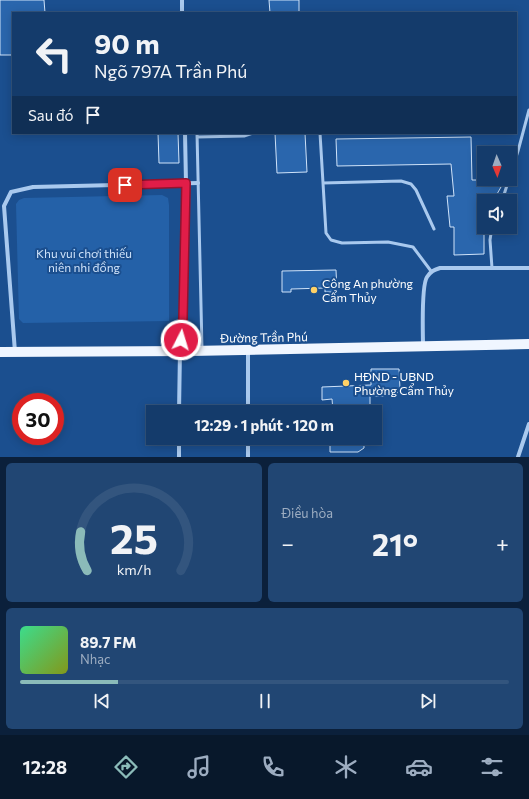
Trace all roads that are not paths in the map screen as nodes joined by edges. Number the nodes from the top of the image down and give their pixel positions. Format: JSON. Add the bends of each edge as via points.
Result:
{"nodes":[{"id":1,"x":182,"y":0,"type":"edge"},
{"id":2,"x":182,"y":12,"type":"edge"},
{"id":3,"x":529,"y":110,"type":"edge"},
{"id":4,"x":185,"y":134,"type":"edge"},
{"id":5,"x":250,"y":134,"type":"edge"},
{"id":6,"x":320,"y":134,"type":"edge"},
{"id":7,"x":197,"y":135,"type":"edge"},
{"id":8,"x":517,"y":154,"type":"edge"},
{"id":9,"x":186,"y":183,"type":"junction"},
{"id":10,"x":198,"y":183,"type":"junction"},
{"id":11,"x":323,"y":183,"type":"junction"},
{"id":12,"x":434,"y":230,"type":"dead end"},
{"id":13,"x":491,"y":234,"type":"edge"},
{"id":14,"x":492,"y":268,"type":"junction"},
{"id":15,"x":529,"y":268,"type":"edge"},
{"id":16,"x":431,"y":271,"type":"junction"},
{"id":17,"x":529,"y":344,"type":"edge"},
{"id":18,"x":423,"y":346,"type":"junction"},
{"id":19,"x":180,"y":350,"type":"junction"},
{"id":20,"x":248,"y":350,"type":"junction"},
{"id":21,"x":202,"y":351,"type":"junction"},
{"id":22,"x":0,"y":352,"type":"edge"},
{"id":23,"x":15,"y":352,"type":"junction"},
{"id":24,"x":179,"y":405,"type":"edge"},
{"id":25,"x":248,"y":405,"type":"edge"},
{"id":26,"x":529,"y":424,"type":"edge"},
{"id":27,"x":179,"y":445,"type":"edge"},
{"id":28,"x":248,"y":445,"type":"edge"},
{"id":29,"x":179,"y":457,"type":"edge"},
{"id":30,"x":248,"y":457,"type":"edge"},
{"id":31,"x":518,"y":457,"type":"edge"}],
"edges":[{"from":1,"to":2,"type":"street"},
{"from":3,"to":8,"type":"lane"},
{"from":4,"to":9,"type":"street"},
{"from":5,"to":7,"type":"lane"},
{"from":6,"to":11,"type":"lane"},
{"from":7,"to":10,"type":"lane"},
{"from":9,"to":10,"type":"street"},
{"from":9,"to":19,"type":"street"},
{"from":9,"to":23,"type":"street","via":[[34,187],[11,192],[4,206]]},
{"from":10,"to":21,"type":"lane"},
{"from":11,"to":12,"type":"lane","via":[[401,181],[411,184]]},
{"from":11,"to":16,"type":"lane","via":[[326,233],[331,240],[342,243],[388,242],[413,247]]},
{"from":13,"to":14,"type":"lane"},
{"from":14,"to":15,"type":"street"},
{"from":14,"to":16,"type":"street","via":[[440,268]]},
{"from":16,"to":18,"type":"street","via":[[426,278],[424,289]]},
{"from":17,"to":18,"type":"main road","name":"Đường Trần Phú"},
{"from":18,"to":20,"type":"main road","name":"Đường Trần Phú"},
{"from":19,"to":21,"type":"main road","name":"Đường Trần Phú"},
{"from":19,"to":23,"type":"main road","name":"Đường Trần Phú"},
{"from":19,"to":24,"type":"street"},
{"from":20,"to":21,"type":"main road","name":"Đường Trần Phú"},
{"from":20,"to":25,"type":"street"},
{"from":22,"to":23,"type":"main road","name":"Đường Trần Phú"},
{"from":26,"to":31,"type":"street"},
{"from":27,"to":29,"type":"street"},
{"from":28,"to":30,"type":"street"}]}
